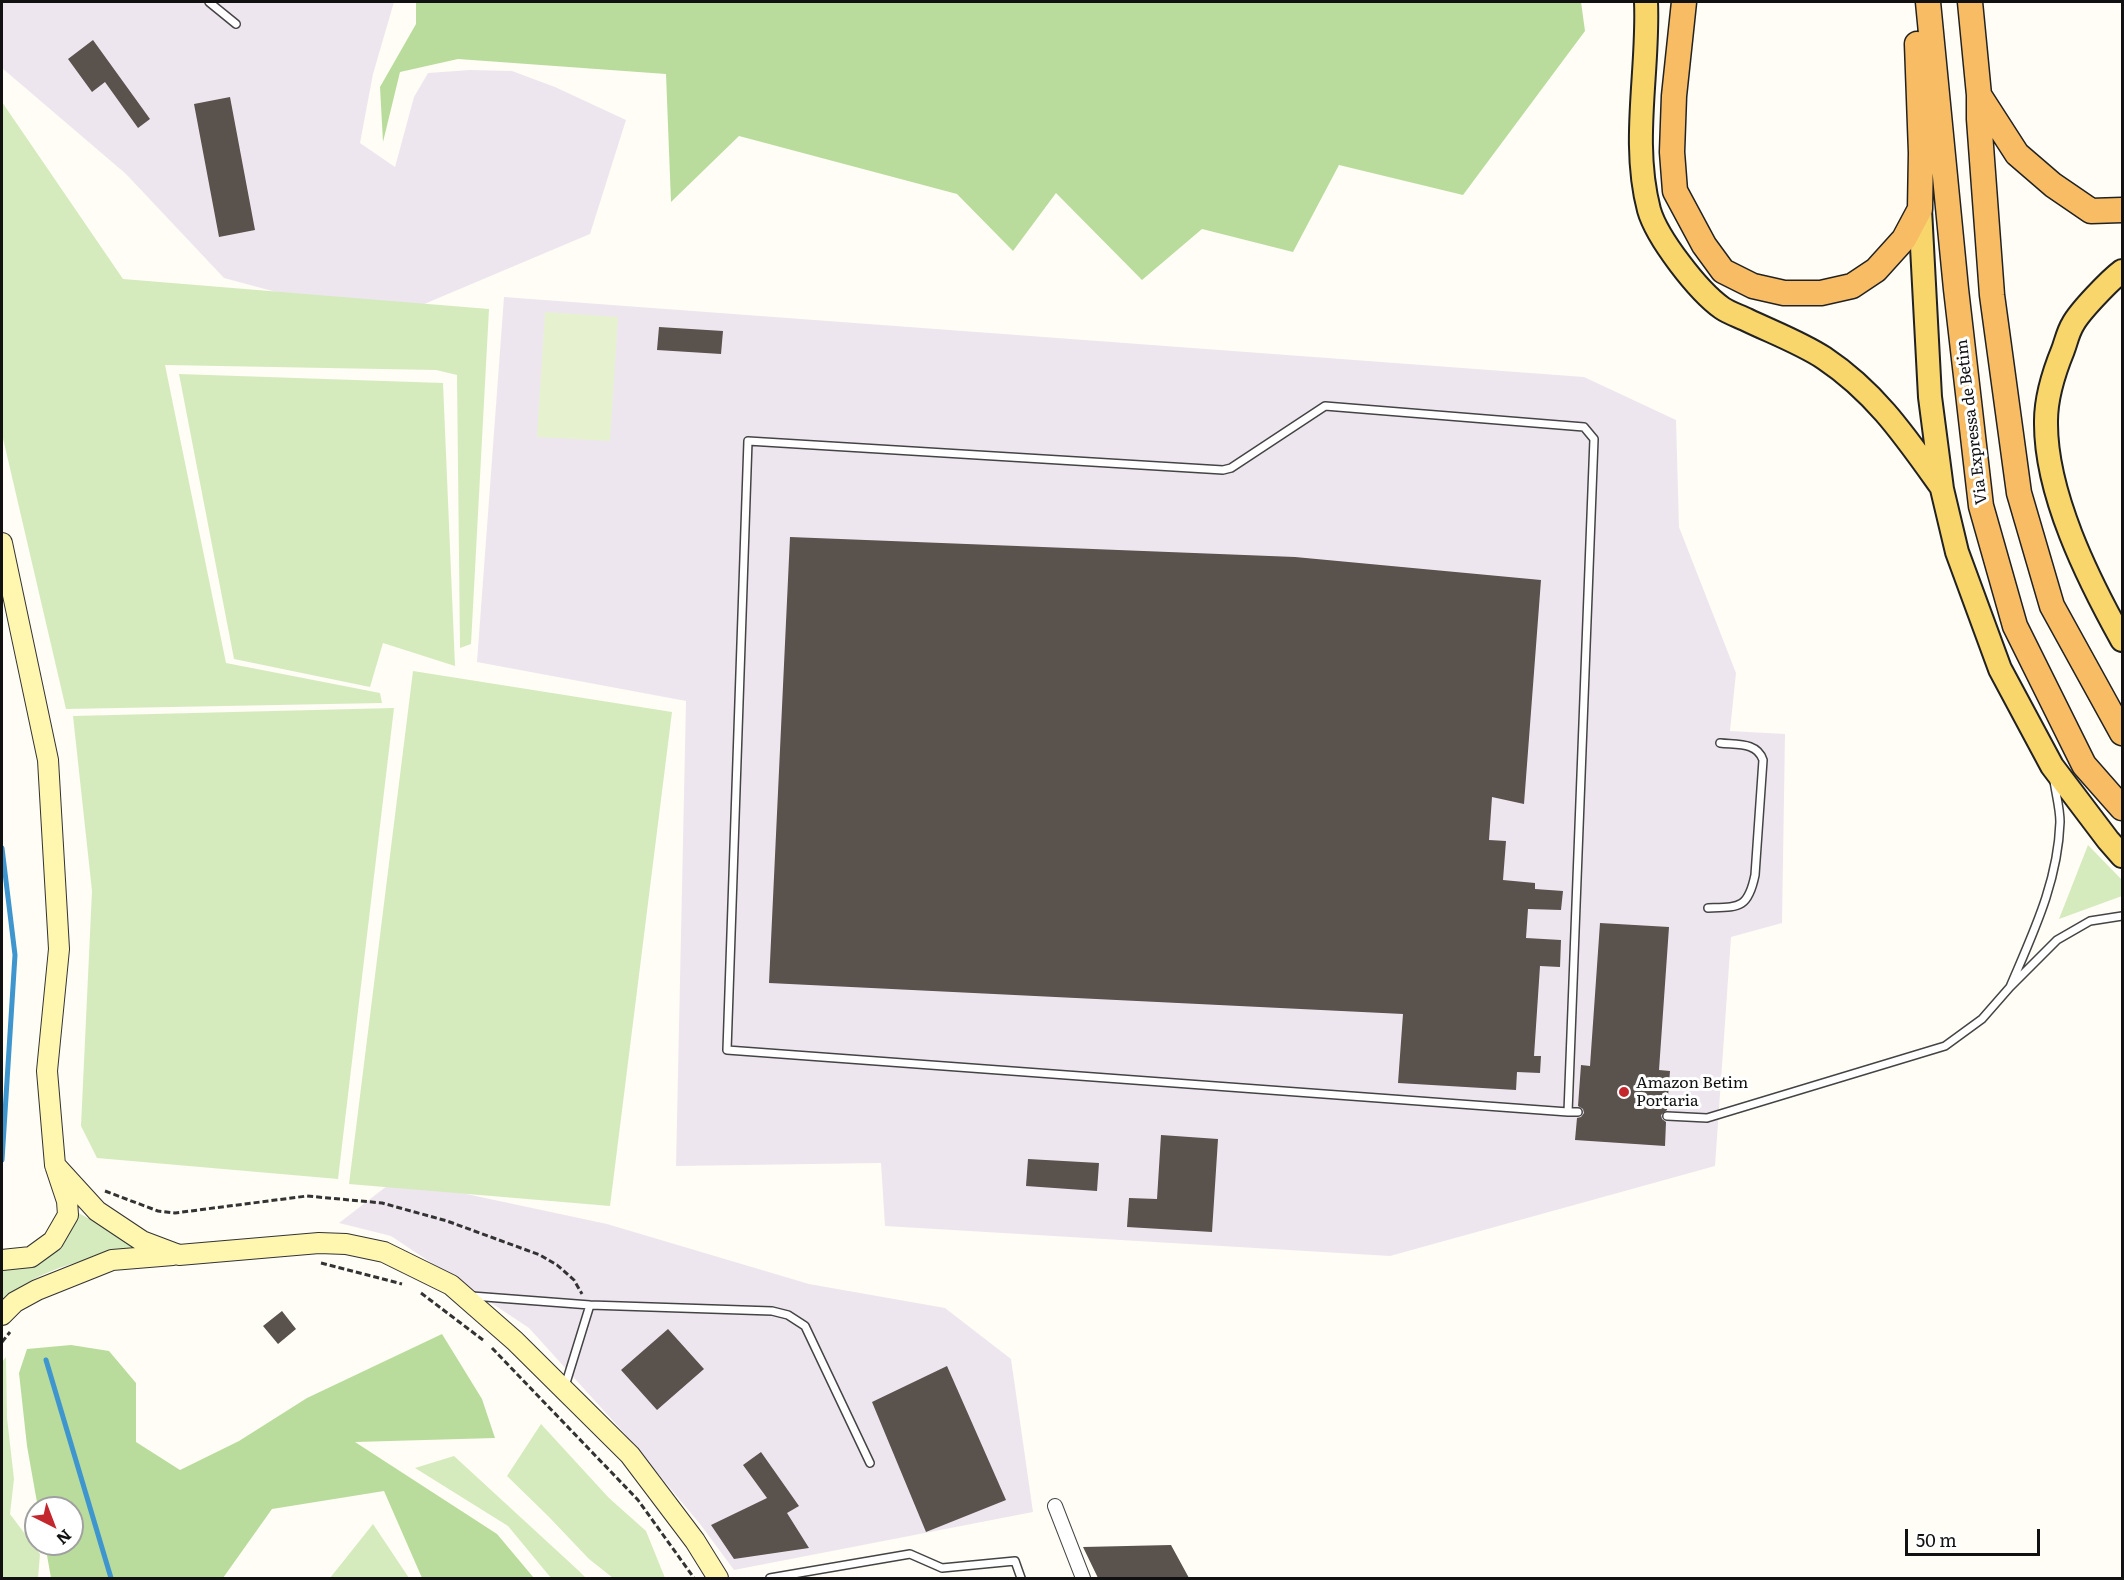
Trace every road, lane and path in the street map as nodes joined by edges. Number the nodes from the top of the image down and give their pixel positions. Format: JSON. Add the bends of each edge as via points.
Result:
{"nodes":[{"id":1,"x":209,"y":2,"type":"edge"},
{"id":2,"x":1646,"y":2,"type":"edge"},
{"id":3,"x":1684,"y":2,"type":"edge"},
{"id":4,"x":1916,"y":2,"type":"edge"},
{"id":5,"x":1928,"y":2,"type":"edge"},
{"id":6,"x":1970,"y":2,"type":"edge"},
{"id":7,"x":236,"y":24,"type":"dead end"},
{"id":8,"x":1979,"y":95,"type":"junction"},
{"id":9,"x":1920,"y":209,"type":"junction"},
{"id":10,"x":2122,"y":210,"type":"edge"},
{"id":11,"x":2122,"y":271,"type":"edge"},
{"id":12,"x":1942,"y":489,"type":"junction"},
{"id":13,"x":2,"y":543,"type":"edge"},
{"id":14,"x":2122,"y":640,"type":"edge"},
{"id":15,"x":2122,"y":733,"type":"edge"},
{"id":16,"x":1720,"y":743,"type":"dead end"},
{"id":17,"x":2052,"y":766,"type":"junction"},
{"id":18,"x":2122,"y":808,"type":"edge"},
{"id":19,"x":2122,"y":856,"type":"edge"},
{"id":20,"x":1707,"y":908,"type":"dead end"},
{"id":21,"x":2122,"y":916,"type":"edge"},
{"id":22,"x":2010,"y":987,"type":"junction"},
{"id":23,"x":1568,"y":1112,"type":"junction"},
{"id":24,"x":1578,"y":1112,"type":"dead end"},
{"id":25,"x":1667,"y":1116,"type":"dead end"},
{"id":26,"x":55,"y":1165,"type":"junction"},
{"id":27,"x":72,"y":1185,"type":"junction"},
{"id":28,"x":179,"y":1255,"type":"junction"},
{"id":29,"x":2,"y":1260,"type":"edge"},
{"id":30,"x":320,"y":1263,"type":"dead end"},
{"id":31,"x":412,"y":1286,"type":"dead end"},
{"id":32,"x":421,"y":1293,"type":"dead end"},
{"id":33,"x":463,"y":1296,"type":"junction"},
{"id":34,"x":590,"y":1305,"type":"junction"},
{"id":35,"x":2,"y":1315,"type":"edge"},
{"id":36,"x":564,"y":1389,"type":"junction"},
{"id":37,"x":870,"y":1463,"type":"dead end"},
{"id":38,"x":1055,"y":1506,"type":"dead end"},
{"id":39,"x":694,"y":1578,"type":"edge"},
{"id":40,"x":718,"y":1578,"type":"edge"},
{"id":41,"x":770,"y":1578,"type":"edge"},
{"id":42,"x":1021,"y":1578,"type":"edge"},
{"id":43,"x":1083,"y":1578,"type":"edge"}],
"edges":[{"from":1,"to":7,"type":"lane"},
{"from":2,"to":12,"type":"main road","via":[[1642,176],[1650,213],[1668,247],[1694,281],[1722,308],[1823,357],[1870,394]]},
{"from":3,"to":9,"type":"highway","via":[[1671,152],[1675,191],[1723,272],[1753,286],[1784,293],[1821,293],[1852,286],[1876,270],[1904,239]]},
{"from":4,"to":9,"type":"highway"},
{"from":5,"to":18,"type":"highway","name":"Via Expressa de Betim","via":[[1981,506],[2015,626],[2084,765]]},
{"from":6,"to":8,"type":"highway"},
{"from":8,"to":10,"type":"highway","via":[[2016,154],[2053,185],[2091,211]]},
{"from":8,"to":15,"type":"highway","via":[[1992,295],[2019,493],[2052,606]]},
{"from":9,"to":12,"type":"main road","via":[[1930,397]]},
{"from":11,"to":14,"type":"main road","via":[[2073,324],[2054,374],[2046,419],[2047,457],[2058,498],[2078,552]]},
{"from":12,"to":17,"type":"main road","via":[[1957,552],[2000,669]]},
{"from":13,"to":26,"type":"main road","via":[[48,760],[59,949],[47,1071]]},
{"from":16,"to":20,"type":"lane","via":[[1756,747],[1761,752],[1755,864],[1751,893],[1746,900],[1733,907]]},
{"from":17,"to":19,"type":"main road"},
{"from":17,"to":22,"type":"lane","via":[[2060,820],[2054,873]]},
{"from":21,"to":22,"type":"lane","via":[[2090,921],[2056,940]]},
{"from":22,"to":25,"type":"lane","via":[[1982,1019],[1945,1046],[1707,1118]]},
{"from":23,"to":23,"type":"lane","via":[[1594,439],[1584,427],[1324,406],[1223,470],[748,441],[727,1050]]},
{"from":23,"to":24,"type":"lane"},
{"from":26,"to":27,"type":"main road"},
{"from":26,"to":29,"type":"main road","via":[[68,1215],[53,1241],[31,1257]]},
{"from":27,"to":28,"type":"main road","via":[[97,1211],[142,1241]]},
{"from":27,"to":34,"type":"path","via":[[110,1192],[158,1211],[175,1213],[307,1196],[382,1203],[447,1221],[540,1255],[574,1280]]},
{"from":28,"to":33,"type":"main road","via":[[346,1244],[384,1252],[451,1285]]},
{"from":28,"to":35,"type":"main road","via":[[112,1260],[37,1290],[15,1302]]},
{"from":30,"to":31,"type":"path"},
{"from":32,"to":39,"type":"path","via":[[489,1345],[597,1457],[638,1500]]},
{"from":33,"to":34,"type":"lane"},
{"from":33,"to":36,"type":"main road"},
{"from":34,"to":36,"type":"lane"},
{"from":34,"to":37,"type":"lane","via":[[772,1311],[788,1315],[805,1326]]},
{"from":36,"to":40,"type":"main road","via":[[630,1455]]},
{"from":38,"to":43,"type":"street"},
{"from":41,"to":42,"type":"lane","via":[[910,1554],[942,1568],[1015,1561]]}]}
